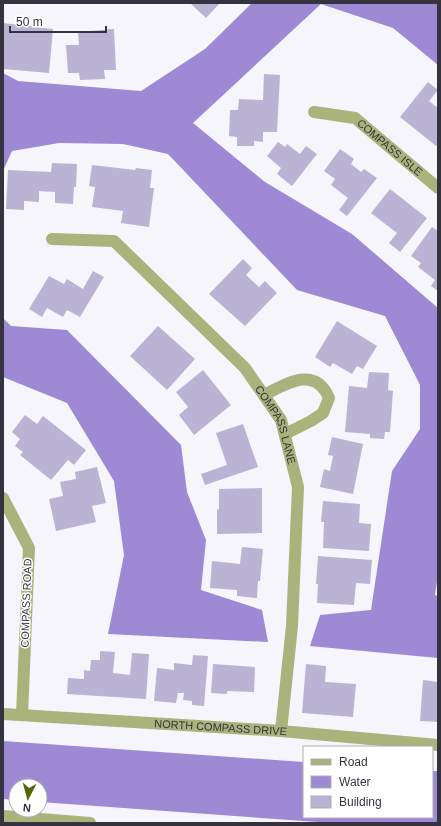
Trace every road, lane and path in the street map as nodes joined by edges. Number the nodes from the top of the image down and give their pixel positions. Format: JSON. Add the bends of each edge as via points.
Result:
{"nodes":[{"id":1,"x":314,"y":112,"type":"dead end"},
{"id":2,"x":438,"y":188,"type":"edge"},
{"id":3,"x":52,"y":239,"type":"dead end"},
{"id":4,"x":264,"y":395,"type":"junction"},
{"id":5,"x":285,"y":434,"type":"junction"},
{"id":6,"x":3,"y":498,"type":"edge"},
{"id":7,"x":3,"y":714,"type":"edge"},
{"id":8,"x":22,"y":715,"type":"junction"},
{"id":9,"x":281,"y":731,"type":"junction"},
{"id":10,"x":438,"y":745,"type":"edge"},
{"id":11,"x":3,"y":816,"type":"edge"},
{"id":12,"x":22,"y":820,"type":"edge"},
{"id":13,"x":90,"y":823,"type":"edge"}],
"edges":[{"from":1,"to":2,"type":"street","name":"COMPASS ISLE","via":[[354,118]]},
{"from":3,"to":4,"type":"street","name":"COMPASS LANE","via":[[114,241],[245,368]]},
{"from":4,"to":5,"type":"street","name":"COMPASS LANE","via":[[281,420]]},
{"from":4,"to":5,"type":"street","via":[[295,380],[313,380],[325,388],[328,398],[324,413]]},
{"from":5,"to":9,"type":"street","name":"COMPASS LANE","via":[[298,487],[292,626]]},
{"from":6,"to":8,"type":"street","name":"COMPASS ROAD","via":[[29,548]]},
{"from":7,"to":8,"type":"street","name":"NORTH COMPASS DRIVE"},
{"from":8,"to":9,"type":"street","name":"NORTH COMPASS DRIVE"},
{"from":9,"to":10,"type":"street","name":"NORTH COMPASS DRIVE"},
{"from":11,"to":12,"type":"street"},
{"from":12,"to":13,"type":"street"}]}
